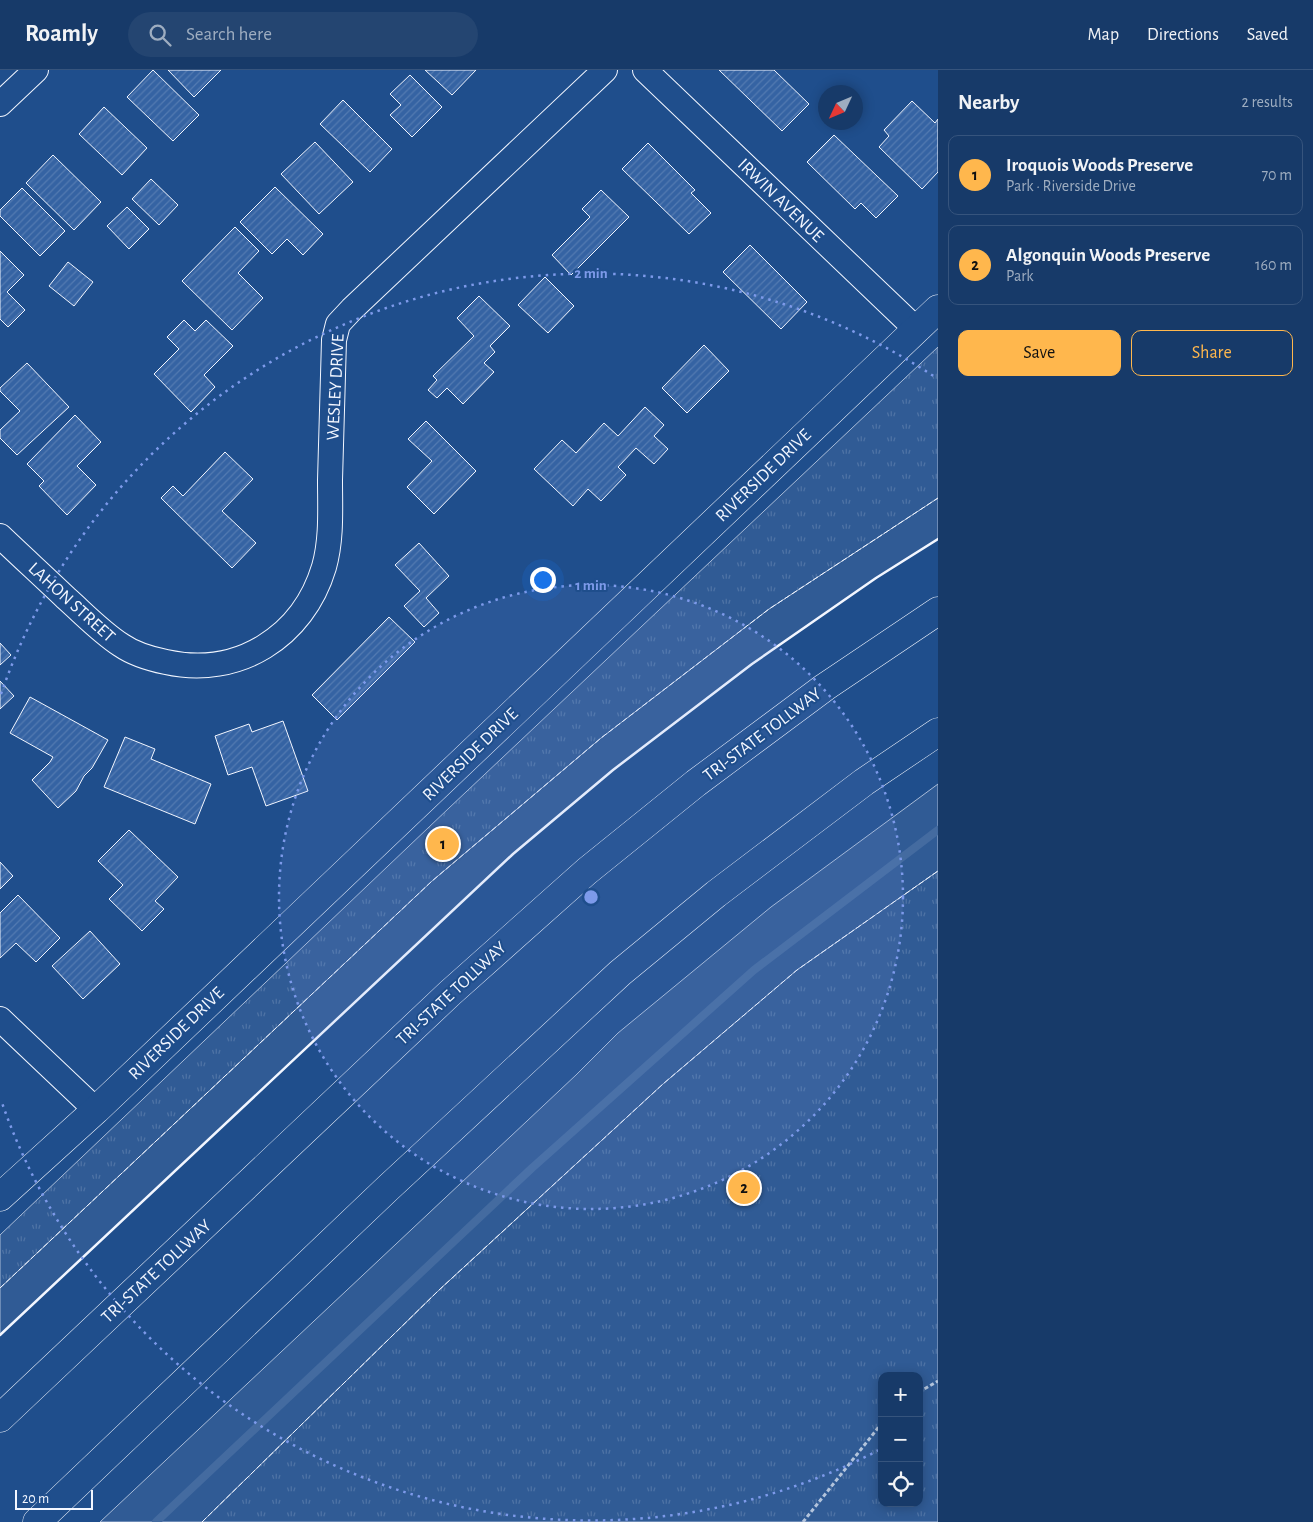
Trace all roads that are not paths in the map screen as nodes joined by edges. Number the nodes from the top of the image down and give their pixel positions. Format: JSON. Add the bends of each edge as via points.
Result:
{"nodes":[{"id":1,"x":36,"y":70,"type":"edge"},
{"id":2,"x":605,"y":70,"type":"edge"},
{"id":3,"x":646,"y":70,"type":"edge"},
{"id":4,"x":0,"y":104,"type":"edge"},
{"id":5,"x":938,"y":309,"type":"edge"},
{"id":6,"x":916,"y":329,"type":"junction"},
{"id":7,"x":0,"y":536,"type":"edge"},
{"id":8,"x":938,"y":611,"type":"edge"},
{"id":9,"x":150,"y":659,"type":"joint"},
{"id":10,"x":938,"y":732,"type":"edge"},
{"id":11,"x":0,"y":1019,"type":"edge"},
{"id":12,"x":96,"y":1110,"type":"junction"},
{"id":13,"x":0,"y":1197,"type":"edge"},
{"id":14,"x":0,"y":1418,"type":"edge"},
{"id":15,"x":37,"y":1522,"type":"edge"}],
"edges":[{"from":1,"to":4,"type":"street"},
{"from":2,"to":9,"type":"street","name":"WESLEY DRIVE","via":[[338,324],[334,340],[329,526],[324,565],[314,592],[297,618],[274,641],[250,656],[220,665],[181,666]]},
{"from":3,"to":6,"type":"street","name":"IRWIN AVENUE"},
{"from":5,"to":6,"type":"main road","name":"RIVERSIDE DRIVE"},
{"from":6,"to":12,"type":"main road","name":"RIVERSIDE DRIVE"},
{"from":7,"to":9,"type":"street","name":"LAHON STREET","via":[[97,627],[122,646]]},
{"from":8,"to":14,"type":"main road","name":"TRI-STATE TOLLWAY","via":[[825,687],[696,783],[580,877],[443,999]]},
{"from":10,"to":15,"type":"main road","via":[[864,782],[724,888],[620,973],[388,1188]]},
{"from":11,"to":12,"type":"street"},
{"from":12,"to":13,"type":"main road","name":"RIVERSIDE DRIVE"}]}
